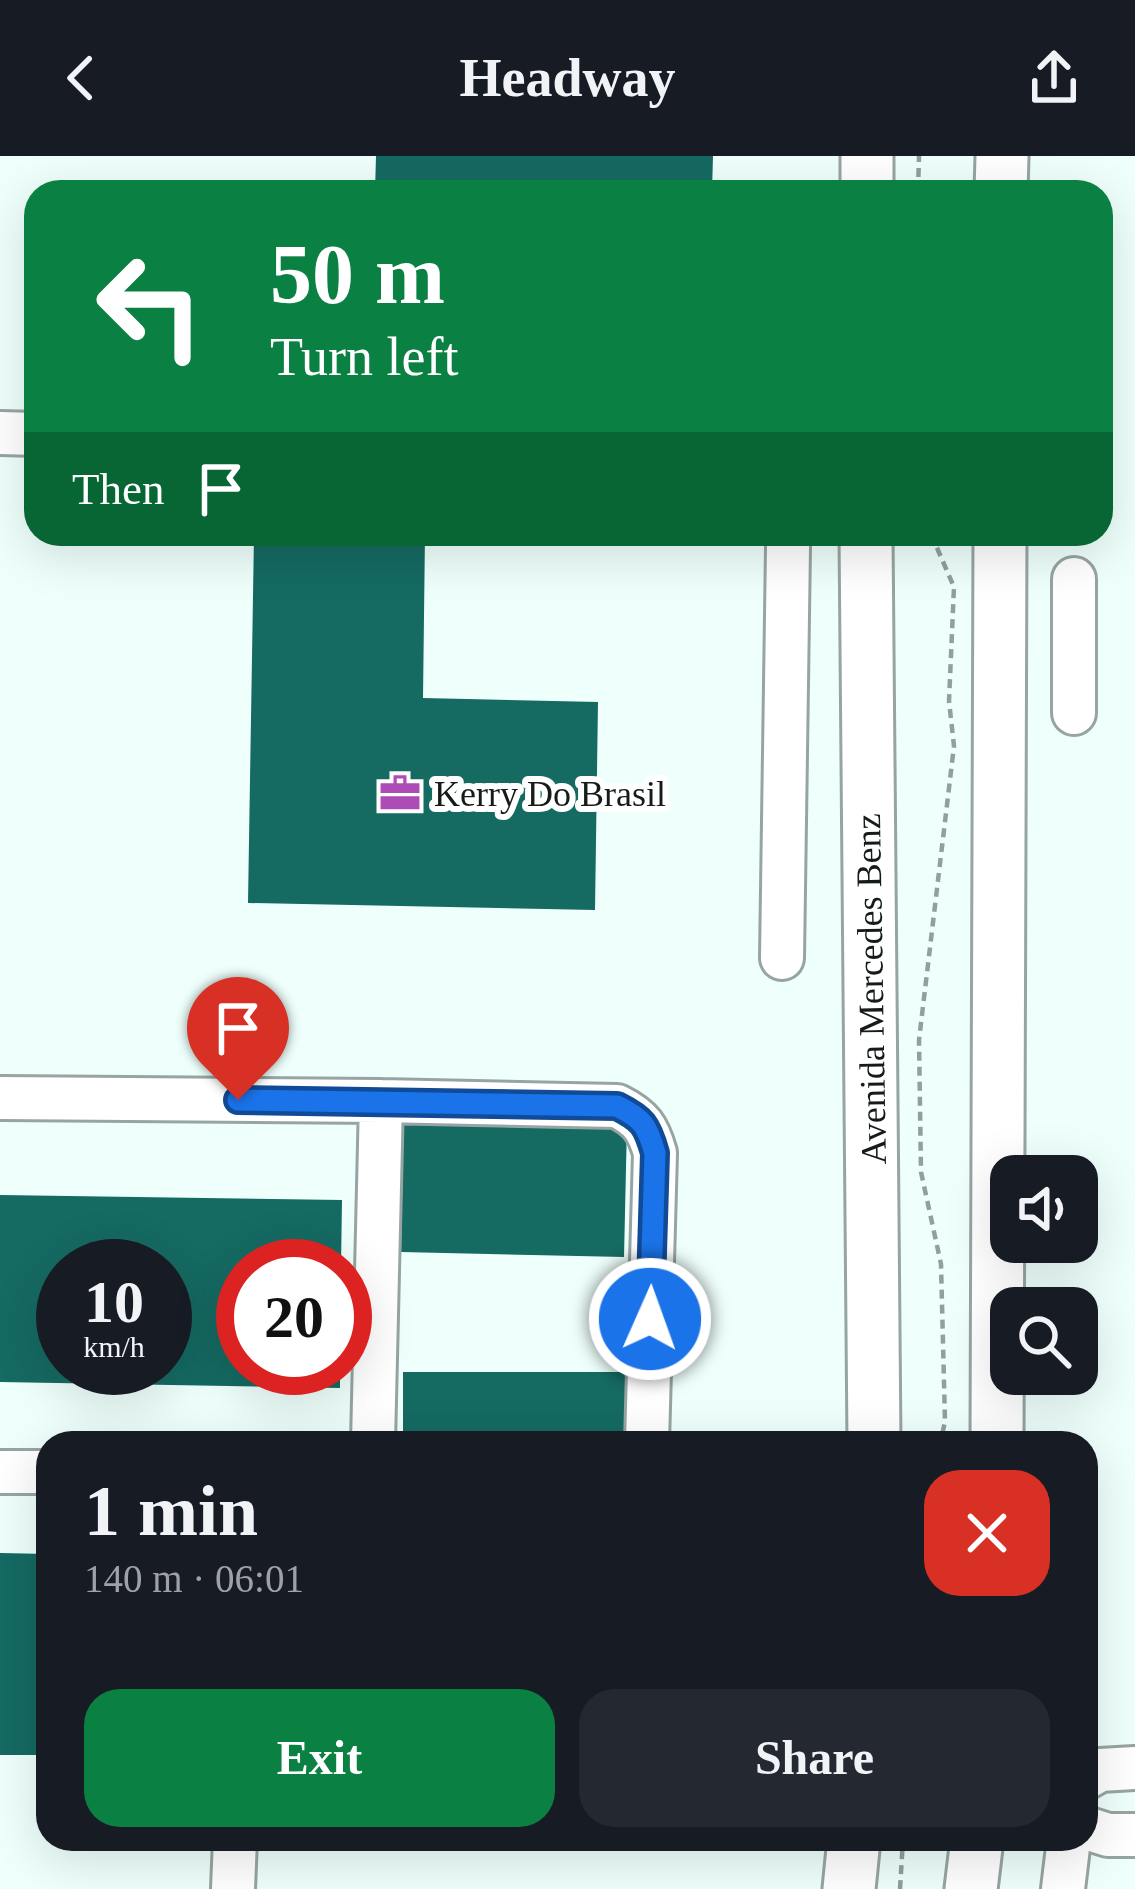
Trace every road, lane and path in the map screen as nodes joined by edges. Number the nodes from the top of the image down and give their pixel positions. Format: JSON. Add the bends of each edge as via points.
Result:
{"nodes":[{"id":1,"x":866,"y":546,"type":"edge"},
{"id":2,"x":936,"y":546,"type":"edge"},
{"id":3,"x":1000,"y":546,"type":"edge"},
{"id":4,"x":788,"y":547,"type":"dead end"},
{"id":5,"x":1074,"y":579,"type":"dead end"},
{"id":6,"x":1074,"y":713,"type":"dead end"},
{"id":7,"x":782,"y":958,"type":"dead end"},
{"id":8,"x":0,"y":1098,"type":"edge"},
{"id":9,"x":381,"y":1101,"type":"junction"},
{"id":10,"x":374,"y":1431,"type":"edge"},
{"id":11,"x":646,"y":1431,"type":"edge"},
{"id":12,"x":874,"y":1431,"type":"edge"},
{"id":13,"x":943,"y":1431,"type":"edge"},
{"id":14,"x":998,"y":1431,"type":"edge"},
{"id":15,"x":0,"y":1472,"type":"edge"},
{"id":16,"x":36,"y":1472,"type":"edge"},
{"id":17,"x":1135,"y":1768,"type":"edge"},
{"id":18,"x":1098,"y":1771,"type":"edge"},
{"id":19,"x":1098,"y":1832,"type":"edge"},
{"id":20,"x":1135,"y":1835,"type":"edge"},
{"id":21,"x":235,"y":1851,"type":"edge"},
{"id":22,"x":853,"y":1851,"type":"edge"},
{"id":23,"x":902,"y":1851,"type":"edge"},
{"id":24,"x":976,"y":1851,"type":"edge"},
{"id":25,"x":1068,"y":1851,"type":"edge"},
{"id":26,"x":233,"y":1889,"type":"edge"},
{"id":27,"x":849,"y":1889,"type":"edge"},
{"id":28,"x":900,"y":1889,"type":"edge"},
{"id":29,"x":971,"y":1889,"type":"edge"},
{"id":30,"x":1063,"y":1889,"type":"edge"}],
"edges":[{"from":1,"to":12,"type":"main road","name":"Avenida Mercedes Benz"},
{"from":2,"to":13,"type":"path","via":[[954,587],[953,746],[919,1040],[921,1172],[941,1264]]},
{"from":3,"to":14,"type":"main road"},
{"from":4,"to":7,"type":"lane"},
{"from":5,"to":6,"type":"lane"},
{"from":8,"to":9,"type":"lane"},
{"from":9,"to":10,"type":"lane"},
{"from":9,"to":11,"type":"lane","via":[[617,1106],[648,1129],[655,1153]]},
{"from":15,"to":16,"type":"lane"},
{"from":17,"to":18,"type":"lane"},
{"from":19,"to":20,"type":"lane"},
{"from":21,"to":26,"type":"lane"},
{"from":22,"to":27,"type":"main road"},
{"from":23,"to":28,"type":"path"},
{"from":24,"to":29,"type":"main road"},
{"from":25,"to":30,"type":"lane"}]}
